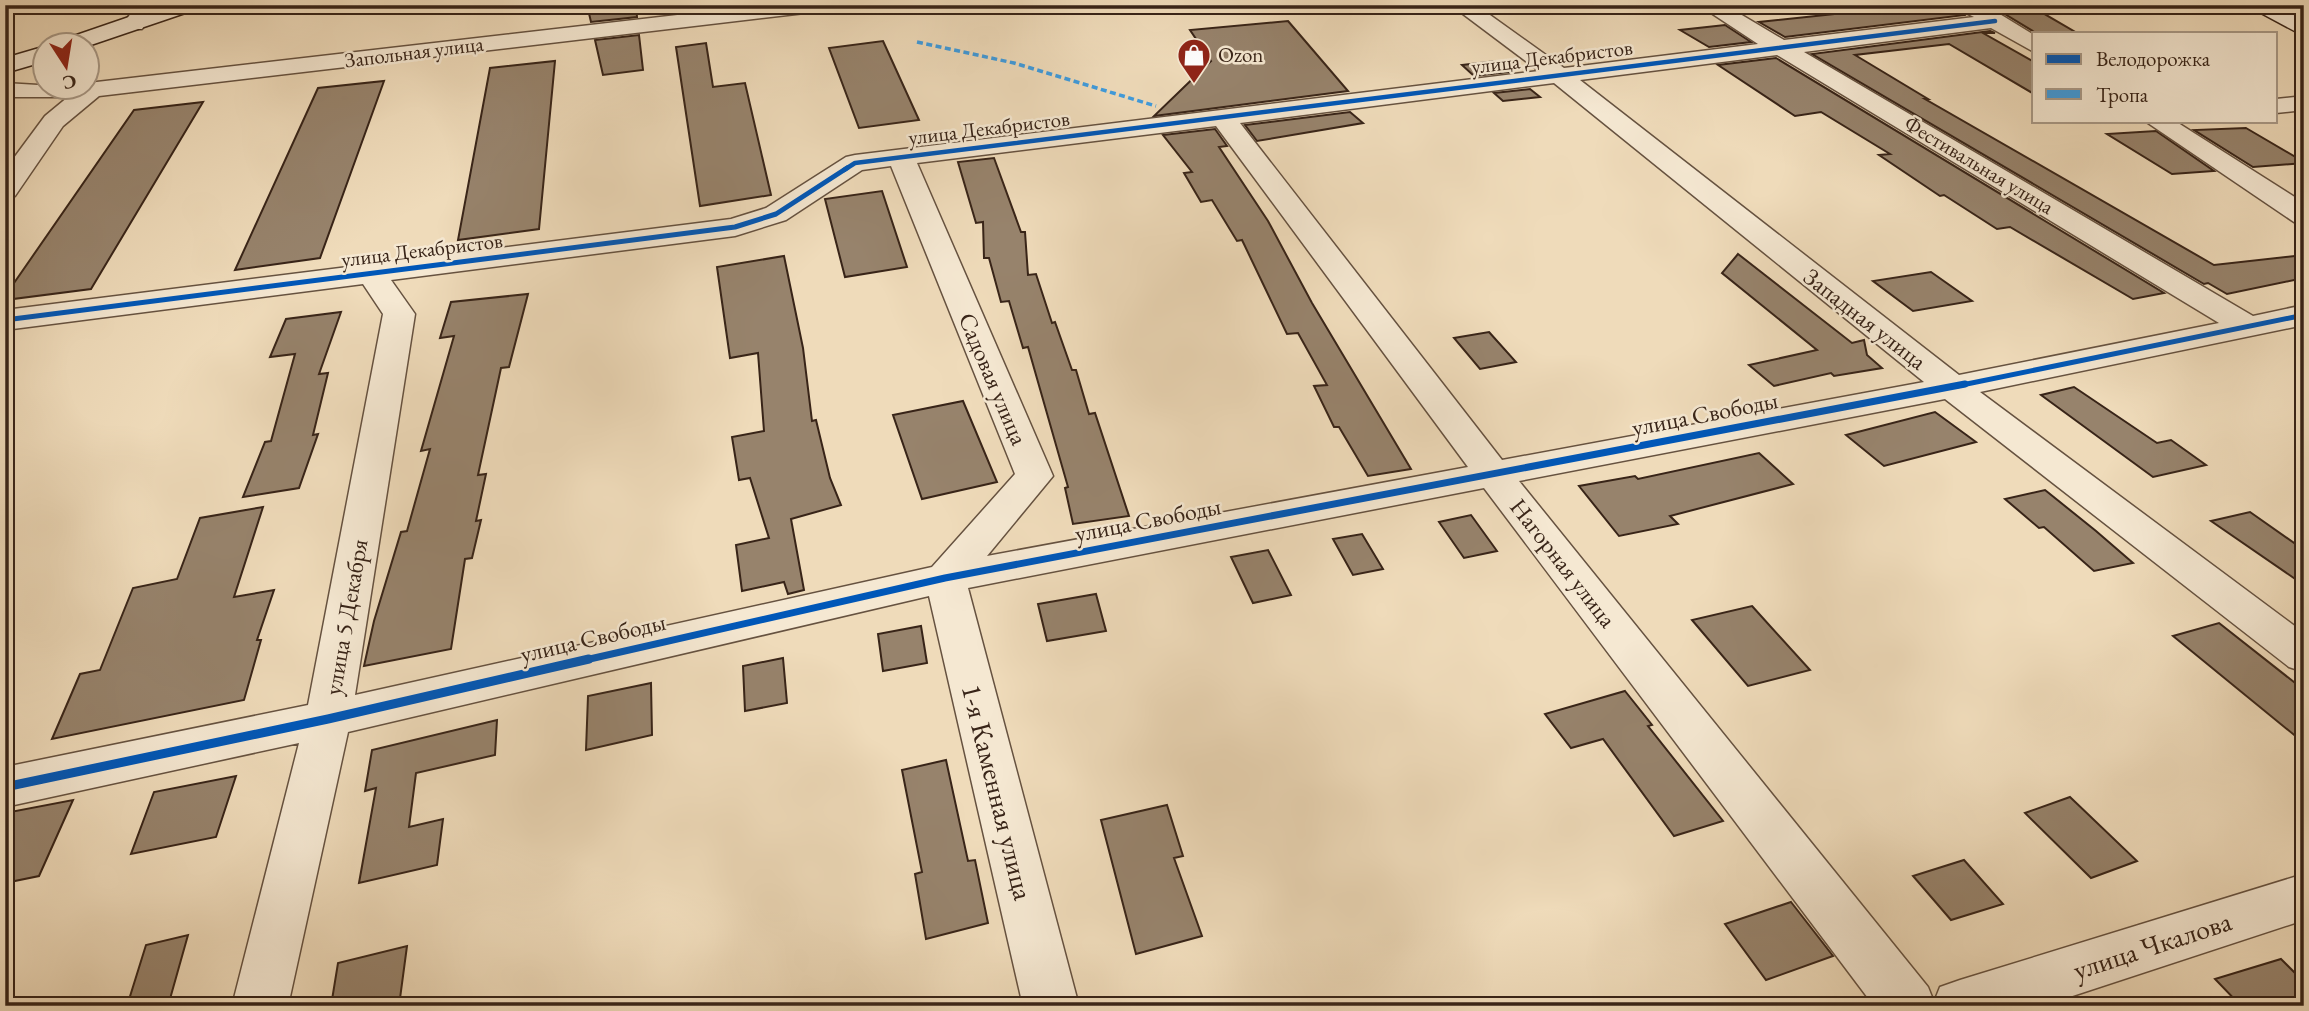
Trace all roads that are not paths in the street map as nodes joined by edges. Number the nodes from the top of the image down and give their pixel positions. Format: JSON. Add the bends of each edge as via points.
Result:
{"nodes":[{"id":1,"x":148,"y":5,"type":"edge"},
{"id":2,"x":186,"y":5,"type":"edge"},
{"id":3,"x":822,"y":5,"type":"edge"},
{"id":4,"x":1461,"y":5,"type":"edge"},
{"id":5,"x":1709,"y":5,"type":"edge"},
{"id":6,"x":1970,"y":5,"type":"edge"},
{"id":7,"x":2256,"y":5,"type":"edge"},
{"id":8,"x":1995,"y":21,"type":"junction"},
{"id":9,"x":134,"y":23,"type":"junction"},
{"id":10,"x":2304,"y":29,"type":"edge"},
{"id":11,"x":102,"y":34,"type":"edge"},
{"id":12,"x":2032,"y":44,"type":"edge"},
{"id":13,"x":1780,"y":46,"type":"junction"},
{"id":14,"x":32,"y":57,"type":"edge"},
{"id":15,"x":5,"y":66,"type":"edge"},
{"id":16,"x":1555,"y":75,"type":"junction"},
{"id":17,"x":102,"y":89,"type":"edge"},
{"id":18,"x":5,"y":90,"type":"edge"},
{"id":19,"x":32,"y":90,"type":"edge"},
{"id":20,"x":77,"y":102,"type":"edge"},
{"id":21,"x":2304,"y":103,"type":"edge"},
{"id":22,"x":2278,"y":106,"type":"edge"},
{"id":23,"x":1222,"y":116,"type":"junction"},
{"id":24,"x":2160,"y":122,"type":"edge"},
{"id":25,"x":901,"y":157,"type":"junction"},
{"id":26,"x":5,"y":190,"type":"edge"},
{"id":27,"x":2304,"y":216,"type":"edge"},
{"id":28,"x":372,"y":274,"type":"junction"},
{"id":29,"x":2304,"y":315,"type":"edge"},
{"id":30,"x":5,"y":320,"type":"edge"},
{"id":31,"x":2249,"y":327,"type":"junction"},
{"id":32,"x":1952,"y":387,"type":"junction"},
{"id":33,"x":1493,"y":474,"type":"junction"},
{"id":34,"x":945,"y":578,"type":"junction"},
{"id":35,"x":2304,"y":656,"type":"edge"},
{"id":36,"x":328,"y":719,"type":"junction"},
{"id":37,"x":5,"y":787,"type":"edge"},
{"id":38,"x":2304,"y":897,"type":"edge"},
{"id":39,"x":260,"y":1006,"type":"edge"},
{"id":40,"x":1051,"y":1006,"type":"edge"},
{"id":41,"x":1908,"y":1006,"type":"edge"},
{"id":42,"x":1960,"y":1006,"type":"edge"}],
"edges":[{"from":1,"to":9,"type":"street"},
{"from":2,"to":9,"type":"street"},
{"from":3,"to":17,"type":"street","name":"Запольная улица"},
{"from":4,"to":16,"type":"street","name":"Западная улица"},
{"from":5,"to":13,"type":"street","name":"Фестивальная улица"},
{"from":6,"to":8,"type":"street"},
{"from":7,"to":10,"type":"street"},
{"from":8,"to":12,"type":"street"},
{"from":8,"to":13,"type":"street","name":"улица Декабристов"},
{"from":9,"to":11,"type":"street"},
{"from":13,"to":16,"type":"street","name":"улица Декабристов"},
{"from":13,"to":31,"type":"street","name":"Фестивальная улица"},
{"from":14,"to":15,"type":"street"},
{"from":16,"to":23,"type":"street","name":"улица Декабристов"},
{"from":16,"to":32,"type":"street","name":"Западная улица"},
{"from":18,"to":19,"type":"street","name":"Запольная улица"},
{"from":20,"to":26,"type":"street","via":[[54,121]]},
{"from":21,"to":22,"type":"street"},
{"from":23,"to":25,"type":"street","name":"улица Декабристов"},
{"from":23,"to":33,"type":"street","name":"Нагорная улица"},
{"from":24,"to":27,"type":"street"},
{"from":25,"to":28,"type":"street","name":"улица Декабристов","via":[[855,163],[776,214],[735,228]]},
{"from":25,"to":34,"type":"street","name":"Садовая улица","via":[[1034,477]]},
{"from":28,"to":30,"type":"street","name":"улица Декабристов"},
{"from":28,"to":36,"type":"street","name":"улица 5 Декабря","via":[[399,314]]},
{"from":29,"to":31,"type":"street","name":"улица Свободы"},
{"from":31,"to":32,"type":"street","name":"улица Свободы"},
{"from":32,"to":33,"type":"street","name":"улица Свободы"},
{"from":32,"to":35,"type":"street","name":"Западная улица"},
{"from":33,"to":34,"type":"street","name":"улица Свободы"},
{"from":33,"to":41,"type":"street","name":"Нагорная улица"},
{"from":34,"to":36,"type":"street","name":"улица Свободы"},
{"from":34,"to":40,"type":"street","name":"1-я Каменная улица"},
{"from":36,"to":37,"type":"street","name":"улица Свободы"},
{"from":36,"to":39,"type":"street","name":"улица 5 Декабря"},
{"from":38,"to":42,"type":"street","name":"улица Чкалова"}]}
